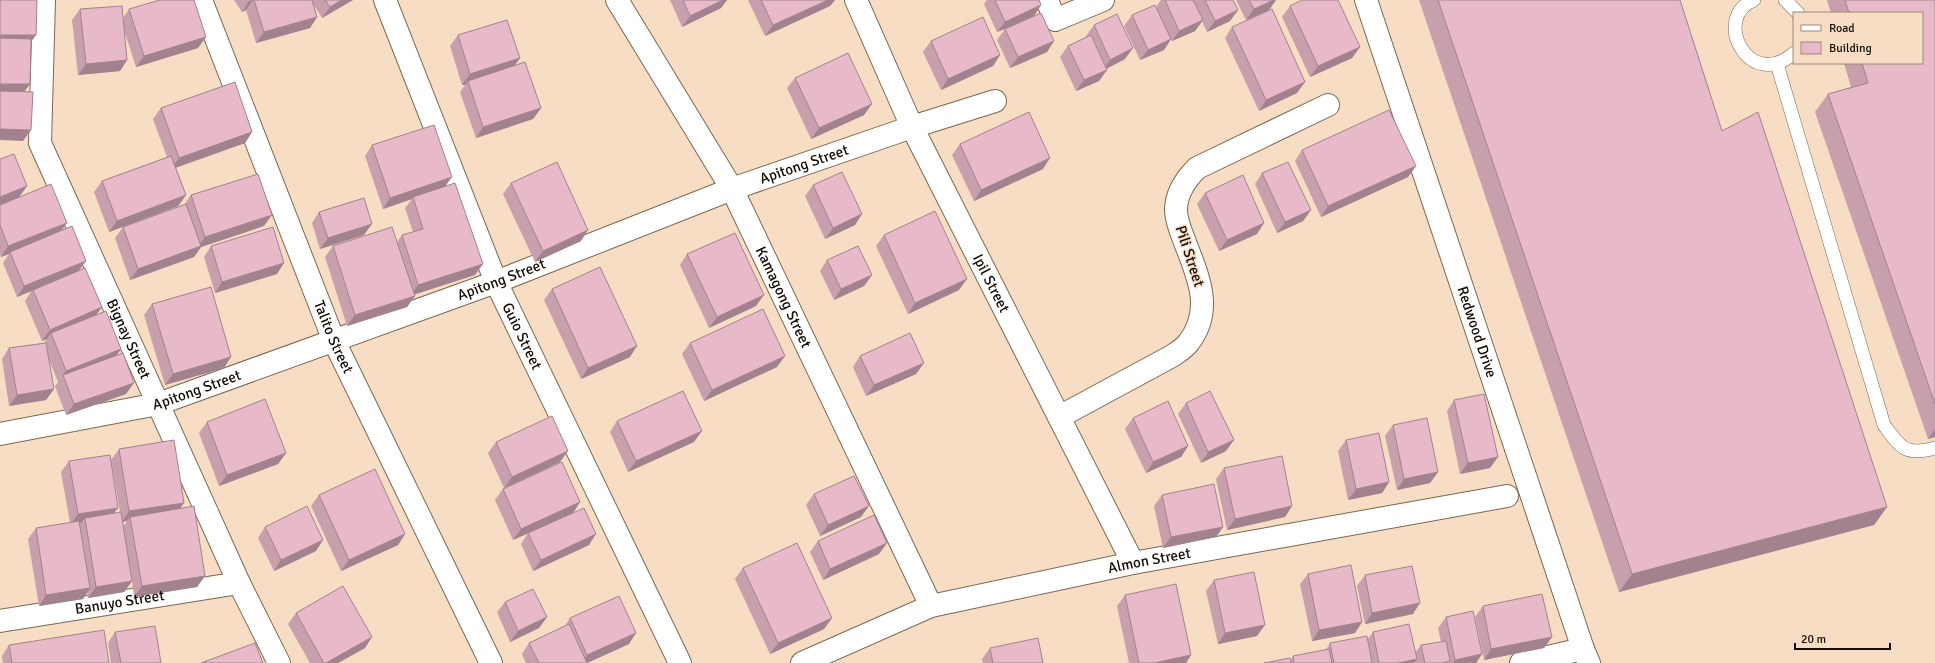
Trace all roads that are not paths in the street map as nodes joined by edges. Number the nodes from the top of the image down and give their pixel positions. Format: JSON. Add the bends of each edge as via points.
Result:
{"nodes":[{"id":1,"x":44,"y":0,"type":"edge"},
{"id":2,"x":201,"y":0,"type":"edge"},
{"id":3,"x":385,"y":0,"type":"edge"},
{"id":4,"x":617,"y":0,"type":"edge"},
{"id":5,"x":856,"y":0,"type":"edge"},
{"id":6,"x":1046,"y":0,"type":"edge"},
{"id":7,"x":1103,"y":0,"type":"edge"},
{"id":8,"x":1366,"y":0,"type":"edge"},
{"id":9,"x":1754,"y":0,"type":"edge"},
{"id":10,"x":1785,"y":0,"type":"edge"},
{"id":11,"x":1797,"y":12,"type":"edge"},
{"id":12,"x":1793,"y":54,"type":"edge"},
{"id":13,"x":1777,"y":64,"type":"junction"},
{"id":14,"x":995,"y":101,"type":"dead end"},
{"id":15,"x":1328,"y":105,"type":"dead end"},
{"id":16,"x":912,"y":126,"type":"junction"},
{"id":17,"x":732,"y":189,"type":"junction"},
{"id":18,"x":496,"y":282,"type":"junction"},
{"id":19,"x":334,"y":341,"type":"junction"},
{"id":20,"x":158,"y":404,"type":"junction"},
{"id":21,"x":1059,"y":416,"type":"junction"},
{"id":22,"x":0,"y":434,"type":"edge"},
{"id":23,"x":1935,"y":448,"type":"edge"},
{"id":24,"x":1507,"y":496,"type":"dead end"},
{"id":25,"x":1133,"y":563,"type":"junction"},
{"id":26,"x":238,"y":583,"type":"junction"},
{"id":27,"x":931,"y":606,"type":"junction"},
{"id":28,"x":0,"y":621,"type":"edge"},
{"id":29,"x":1586,"y":656,"type":"edge"},
{"id":30,"x":279,"y":663,"type":"edge"},
{"id":31,"x":491,"y":663,"type":"edge"},
{"id":32,"x":680,"y":663,"type":"edge"},
{"id":33,"x":802,"y":663,"type":"edge"},
{"id":34,"x":1521,"y":663,"type":"edge"}],
"edges":[{"from":1,"to":20,"type":"street","name":"Bignay Street","via":[[40,143]]},
{"from":2,"to":19,"type":"street","name":"Talito Street"},
{"from":3,"to":18,"type":"street","name":"Guio Street"},
{"from":4,"to":17,"type":"street","name":"Kamagong Street"},
{"from":5,"to":16,"type":"street","name":"Ipil Street"},
{"from":6,"to":7,"type":"street","via":[[1055,20]]},
{"from":8,"to":29,"type":"street","name":"Redwood Drive"},
{"from":9,"to":13,"type":"lane","via":[[1742,10],[1736,20],[1738,44],[1744,54],[1754,60],[1765,64]]},
{"from":10,"to":11,"type":"lane"},
{"from":12,"to":13,"type":"lane"},
{"from":13,"to":23,"type":"lane","via":[[1884,425],[1901,447],[1919,452]]},
{"from":14,"to":16,"type":"street","name":"Apitong Street"},
{"from":15,"to":21,"type":"street","name":"Pili Street","via":[[1197,168],[1186,179],[1179,193],[1176,209],[1178,225],[1200,282],[1203,299],[1198,327],[1188,343],[1172,356]]},
{"from":16,"to":17,"type":"street","name":"Apitong Street"},
{"from":16,"to":21,"type":"street","name":"Ipil Street"},
{"from":17,"to":18,"type":"street","name":"Apitong Street"},
{"from":17,"to":27,"type":"street","name":"Kamagong Street"},
{"from":18,"to":19,"type":"street","name":"Apitong Street"},
{"from":18,"to":32,"type":"street","name":"Guio Street"},
{"from":19,"to":20,"type":"street","name":"Apitong Street"},
{"from":19,"to":31,"type":"street","name":"Talito Street"},
{"from":20,"to":22,"type":"street","name":"Apitong Street"},
{"from":20,"to":26,"type":"street","name":"Bignay Street"},
{"from":21,"to":25,"type":"street","name":"Ipil Street"},
{"from":24,"to":25,"type":"street","name":"Almon Street"},
{"from":25,"to":27,"type":"street","name":"Almon Street"},
{"from":26,"to":28,"type":"street","name":"Banuyo Street"},
{"from":26,"to":30,"type":"street","name":"Bignay Street"},
{"from":27,"to":33,"type":"street","name":"Almon Street"},
{"from":29,"to":34,"type":"street"}]}
